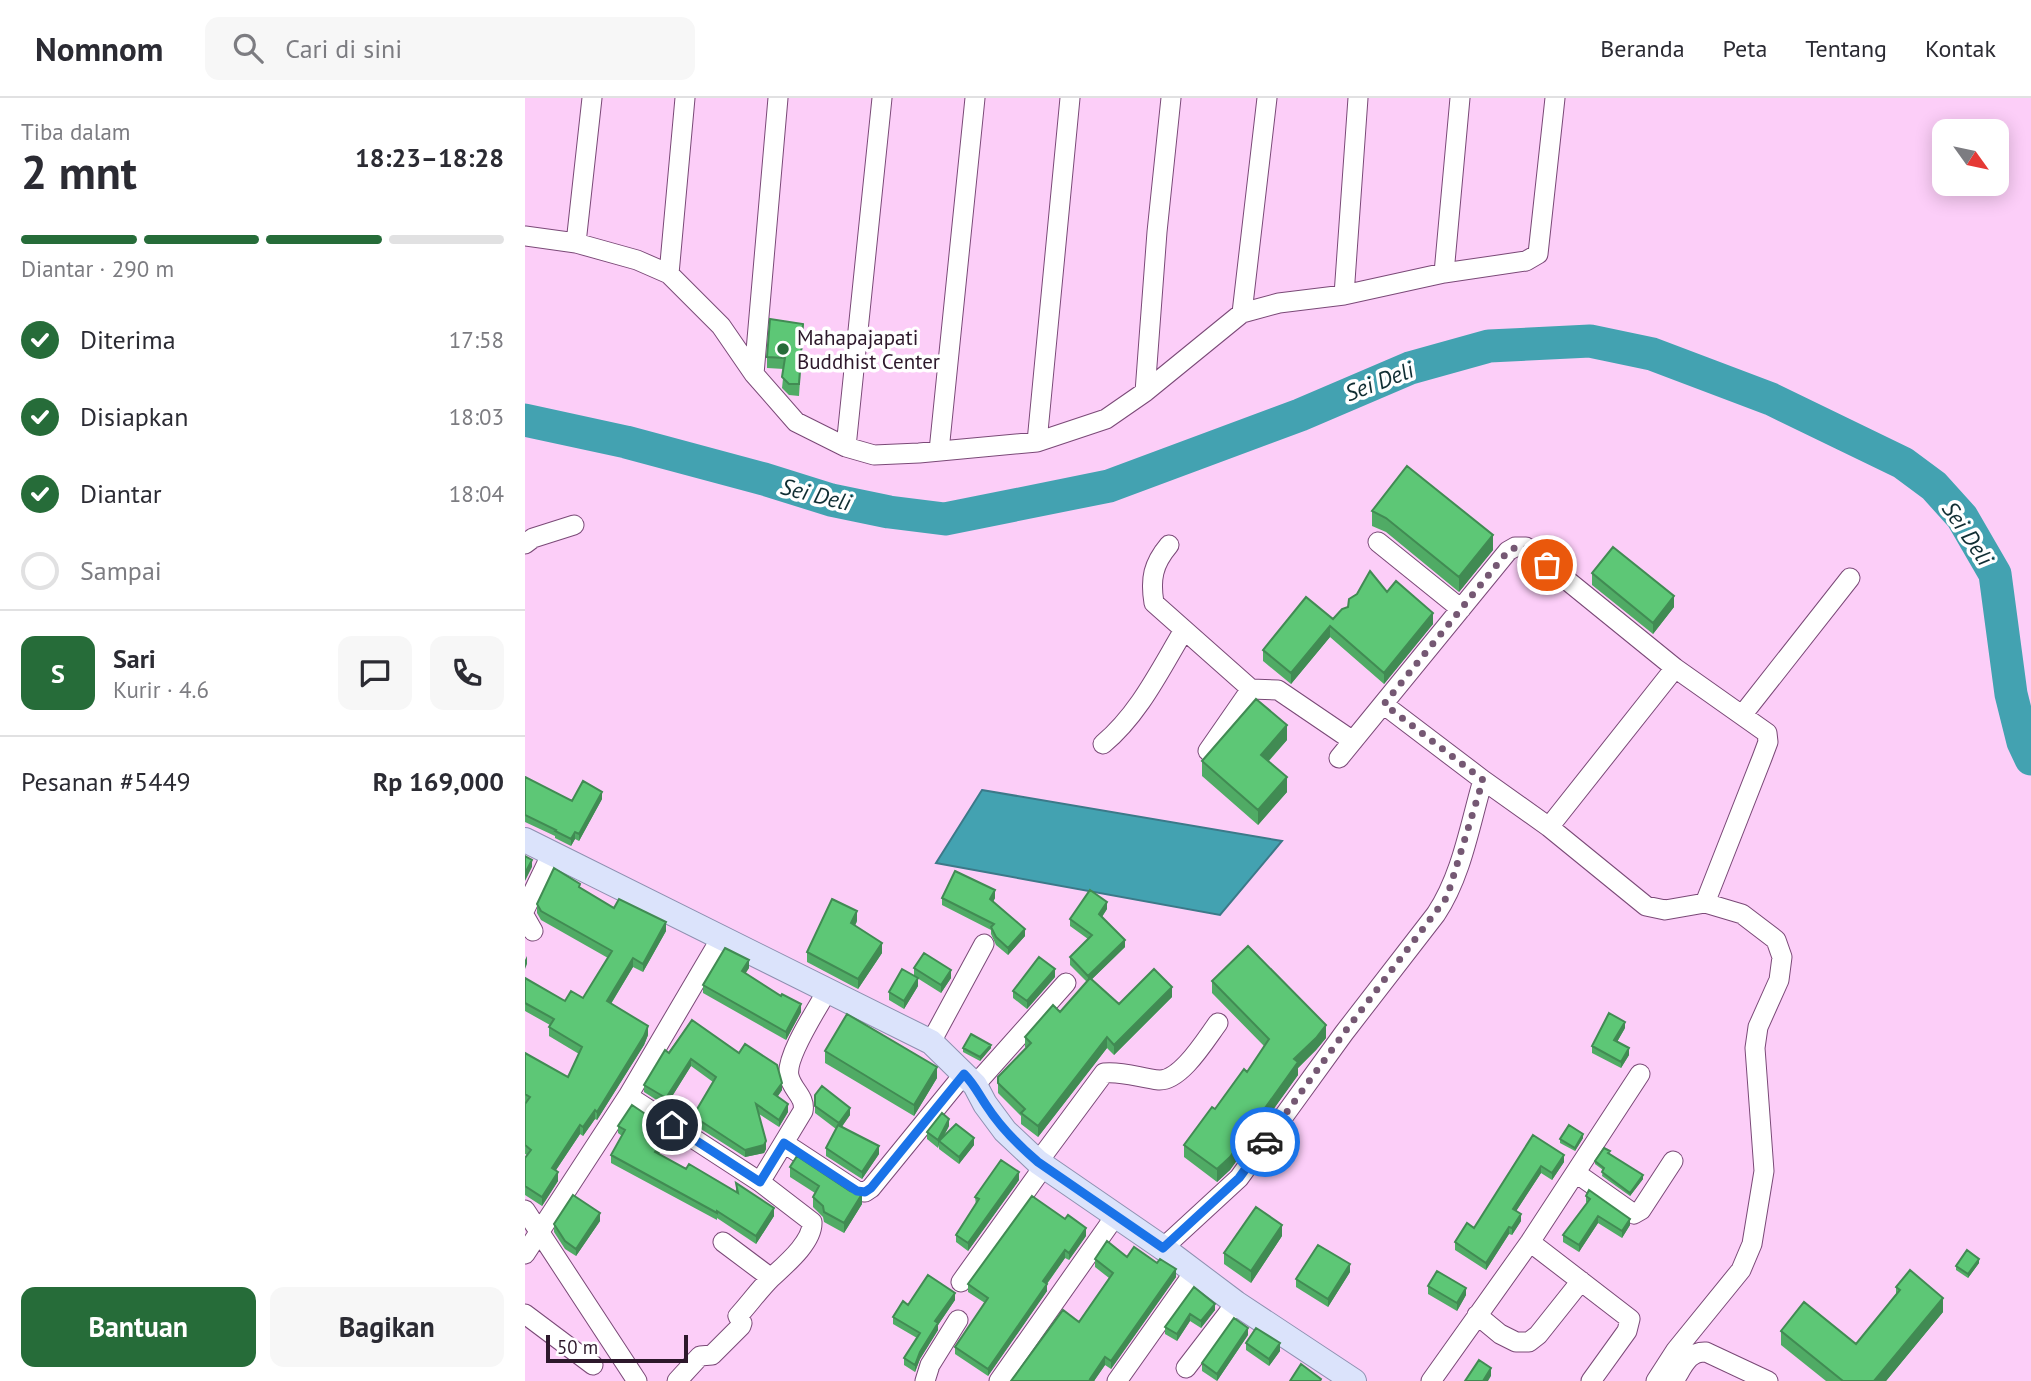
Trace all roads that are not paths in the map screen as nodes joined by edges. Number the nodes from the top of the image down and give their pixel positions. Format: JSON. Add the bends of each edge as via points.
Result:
{"nodes":[{"id":1,"x":592,"y":98,"type":"edge"},
{"id":2,"x":685,"y":98,"type":"edge"},
{"id":3,"x":778,"y":98,"type":"edge"},
{"id":4,"x":881,"y":98,"type":"edge"},
{"id":5,"x":975,"y":98,"type":"edge"},
{"id":6,"x":1070,"y":98,"type":"edge"},
{"id":7,"x":1171,"y":98,"type":"edge"},
{"id":8,"x":1267,"y":98,"type":"edge"},
{"id":9,"x":1358,"y":98,"type":"edge"},
{"id":10,"x":1460,"y":98,"type":"edge"},
{"id":11,"x":1555,"y":98,"type":"edge"},
{"id":12,"x":525,"y":236,"type":"edge"},
{"id":13,"x":576,"y":243,"type":"junction"},
{"id":14,"x":1444,"y":273,"type":"junction"},
{"id":15,"x":669,"y":274,"type":"junction"},
{"id":16,"x":1344,"y":295,"type":"junction"},
{"id":17,"x":1242,"y":313,"type":"junction"},
{"id":18,"x":754,"y":374,"type":"junction"},
{"id":19,"x":1145,"y":392,"type":"junction"},
{"id":20,"x":1037,"y":442,"type":"junction"},
{"id":21,"x":846,"y":447,"type":"junction"},
{"id":22,"x":939,"y":451,"type":"junction"},
{"id":23,"x":574,"y":525,"type":"dead end"},
{"id":24,"x":1378,"y":542,"type":"dead end"},
{"id":25,"x":525,"y":544,"type":"edge"},
{"id":26,"x":1169,"y":545,"type":"dead end"},
{"id":27,"x":1850,"y":578,"type":"dead end"},
{"id":28,"x":1461,"y":609,"type":"junction"},
{"id":29,"x":1184,"y":630,"type":"junction"},
{"id":30,"x":1675,"y":667,"type":"junction"},
{"id":31,"x":1251,"y":689,"type":"junction"},
{"id":32,"x":1384,"y":704,"type":"junction"},
{"id":33,"x":1743,"y":714,"type":"junction"},
{"id":34,"x":1353,"y":741,"type":"junction"},
{"id":35,"x":1103,"y":744,"type":"dead end"},
{"id":36,"x":1208,"y":751,"type":"edge"},
{"id":37,"x":1339,"y":758,"type":"dead end"},
{"id":38,"x":1483,"y":780,"type":"junction"},
{"id":39,"x":1549,"y":827,"type":"junction"},
{"id":40,"x":525,"y":840,"type":"edge"},
{"id":41,"x":552,"y":853,"type":"junction"},
{"id":42,"x":1705,"y":903,"type":"junction"},
{"id":43,"x":525,"y":909,"type":"edge"},
{"id":44,"x":721,"y":937,"type":"junction"},
{"id":45,"x":984,"y":944,"type":"dead end"},
{"id":46,"x":1066,"y":983,"type":"dead end"},
{"id":47,"x":827,"y":991,"type":"junction"},
{"id":48,"x":1219,"y":1023,"type":"dead end"},
{"id":49,"x":931,"y":1042,"type":"junction"},
{"id":50,"x":1640,"y":1074,"type":"dead end"},
{"id":51,"x":970,"y":1079,"type":"junction"},
{"id":52,"x":628,"y":1096,"type":"junction"},
{"id":53,"x":784,"y":1143,"type":"junction"},
{"id":54,"x":1673,"y":1161,"type":"dead end"},
{"id":55,"x":1041,"y":1164,"type":"junction"},
{"id":56,"x":1576,"y":1173,"type":"junction"},
{"id":57,"x":760,"y":1182,"type":"junction"},
{"id":58,"x":525,"y":1210,"type":"edge"},
{"id":59,"x":1116,"y":1215,"type":"junction"},
{"id":60,"x":539,"y":1230,"type":"junction"},
{"id":61,"x":723,"y":1242,"type":"dead end"},
{"id":62,"x":1530,"y":1242,"type":"junction"},
{"id":63,"x":1163,"y":1248,"type":"junction"},
{"id":64,"x":525,"y":1254,"type":"edge"},
{"id":65,"x":1195,"y":1271,"type":"junction"},
{"id":66,"x":771,"y":1278,"type":"junction"},
{"id":67,"x":1581,"y":1281,"type":"junction"},
{"id":68,"x":961,"y":1282,"type":"dead end"},
{"id":69,"x":1236,"y":1303,"type":"junction"},
{"id":70,"x":525,"y":1314,"type":"edge"},
{"id":71,"x":1477,"y":1315,"type":"junction"},
{"id":72,"x":958,"y":1320,"type":"dead end"},
{"id":73,"x":593,"y":1365,"type":"dead end"},
{"id":74,"x":1186,"y":1368,"type":"dead end"},
{"id":75,"x":637,"y":1381,"type":"edge"},
{"id":76,"x":677,"y":1381,"type":"edge"},
{"id":77,"x":925,"y":1381,"type":"edge"},
{"id":78,"x":999,"y":1381,"type":"edge"},
{"id":79,"x":1117,"y":1381,"type":"edge"},
{"id":80,"x":1354,"y":1381,"type":"edge"},
{"id":81,"x":1431,"y":1381,"type":"edge"},
{"id":82,"x":1591,"y":1381,"type":"edge"},
{"id":83,"x":1657,"y":1381,"type":"edge"},
{"id":84,"x":1674,"y":1381,"type":"edge"},
{"id":85,"x":1768,"y":1381,"type":"edge"}],
"edges":[{"from":1,"to":13,"type":"street"},
{"from":2,"to":15,"type":"street"},
{"from":3,"to":18,"type":"street"},
{"from":4,"to":21,"type":"street"},
{"from":5,"to":22,"type":"street"},
{"from":6,"to":20,"type":"street"},
{"from":7,"to":19,"type":"street"},
{"from":8,"to":17,"type":"street"},
{"from":9,"to":16,"type":"street"},
{"from":10,"to":14,"type":"street"},
{"from":11,"to":14,"type":"street","via":[[1538,254],[1526,261]]},
{"from":12,"to":13,"type":"street"},
{"from":13,"to":15,"type":"street"},
{"from":14,"to":16,"type":"street"},
{"from":15,"to":18,"type":"street","via":[[721,326]]},
{"from":16,"to":17,"type":"street"},
{"from":17,"to":19,"type":"street"},
{"from":18,"to":21,"type":"street","via":[[796,422]]},
{"from":19,"to":20,"type":"street","via":[[1106,419]]},
{"from":20,"to":22,"type":"street"},
{"from":21,"to":22,"type":"street","via":[[874,454]]},
{"from":23,"to":25,"type":"street","via":[[533,537]]},
{"from":24,"to":28,"type":"street"},
{"from":26,"to":29,"type":"street","via":[[1159,556],[1151,582],[1154,603]]},
{"from":27,"to":33,"type":"street"},
{"from":28,"to":30,"type":"street","via":[[1508,551],[1526,547]]},
{"from":28,"to":32,"type":"street"},
{"from":29,"to":31,"type":"street"},
{"from":29,"to":35,"type":"street","via":[[1122,728]]},
{"from":30,"to":33,"type":"street"},
{"from":30,"to":39,"type":"street"},
{"from":31,"to":34,"type":"street","via":[[1278,690]]},
{"from":31,"to":36,"type":"street"},
{"from":32,"to":34,"type":"street"},
{"from":32,"to":38,"type":"street"},
{"from":33,"to":42,"type":"street","via":[[1764,730],[1768,742]]},
{"from":34,"to":37,"type":"street"},
{"from":38,"to":39,"type":"street"},
{"from":38,"to":63,"type":"street","via":[[1455,876],[1436,914],[1239,1178]]},
{"from":39,"to":42,"type":"street","via":[[1646,906],[1665,910]]},
{"from":40,"to":41,"type":"main road"},
{"from":41,"to":43,"type":"street"},
{"from":41,"to":44,"type":"main road"},
{"from":42,"to":83,"type":"street","via":[[1742,914],[1776,940],[1782,957],[1779,980],[1758,1027],[1755,1048],[1764,1171],[1752,1244],[1741,1270],[1676,1350]]},
{"from":44,"to":47,"type":"main road"},
{"from":44,"to":52,"type":"street"},
{"from":45,"to":49,"type":"street"},
{"from":46,"to":51,"type":"street"},
{"from":47,"to":49,"type":"main road"},
{"from":47,"to":53,"type":"street","via":[[789,1067],[789,1077],[804,1105]]},
{"from":48,"to":55,"type":"street","via":[[1169,1079],[1104,1073]]},
{"from":49,"to":51,"type":"main road"},
{"from":50,"to":56,"type":"street"},
{"from":51,"to":53,"type":"street","via":[[865,1192]]},
{"from":51,"to":55,"type":"main road","via":[[1005,1131]]},
{"from":52,"to":57,"type":"street"},
{"from":52,"to":60,"type":"street"},
{"from":53,"to":57,"type":"street"},
{"from":54,"to":56,"type":"street","via":[[1634,1214]]},
{"from":55,"to":59,"type":"main road"},
{"from":55,"to":68,"type":"street"},
{"from":56,"to":62,"type":"street"},
{"from":57,"to":66,"type":"street","via":[[812,1222],[810,1234]]},
{"from":58,"to":60,"type":"street"},
{"from":59,"to":63,"type":"main road"},
{"from":59,"to":78,"type":"street"},
{"from":60,"to":64,"type":"street"},
{"from":60,"to":75,"type":"street"},
{"from":61,"to":66,"type":"street"},
{"from":62,"to":67,"type":"street"},
{"from":62,"to":71,"type":"street"},
{"from":63,"to":65,"type":"main road"},
{"from":65,"to":69,"type":"main road"},
{"from":65,"to":79,"type":"street"},
{"from":66,"to":76,"type":"street","via":[[738,1316],[741,1326]]},
{"from":67,"to":71,"type":"street","via":[[1529,1342],[1500,1334]]},
{"from":67,"to":82,"type":"street","via":[[1630,1323]]},
{"from":69,"to":74,"type":"street"},
{"from":69,"to":80,"type":"main road"},
{"from":70,"to":73,"type":"street"},
{"from":71,"to":81,"type":"street"},
{"from":72,"to":77,"type":"street"},
{"from":84,"to":85,"type":"street","via":[[1690,1355],[1698,1351]]}]}
